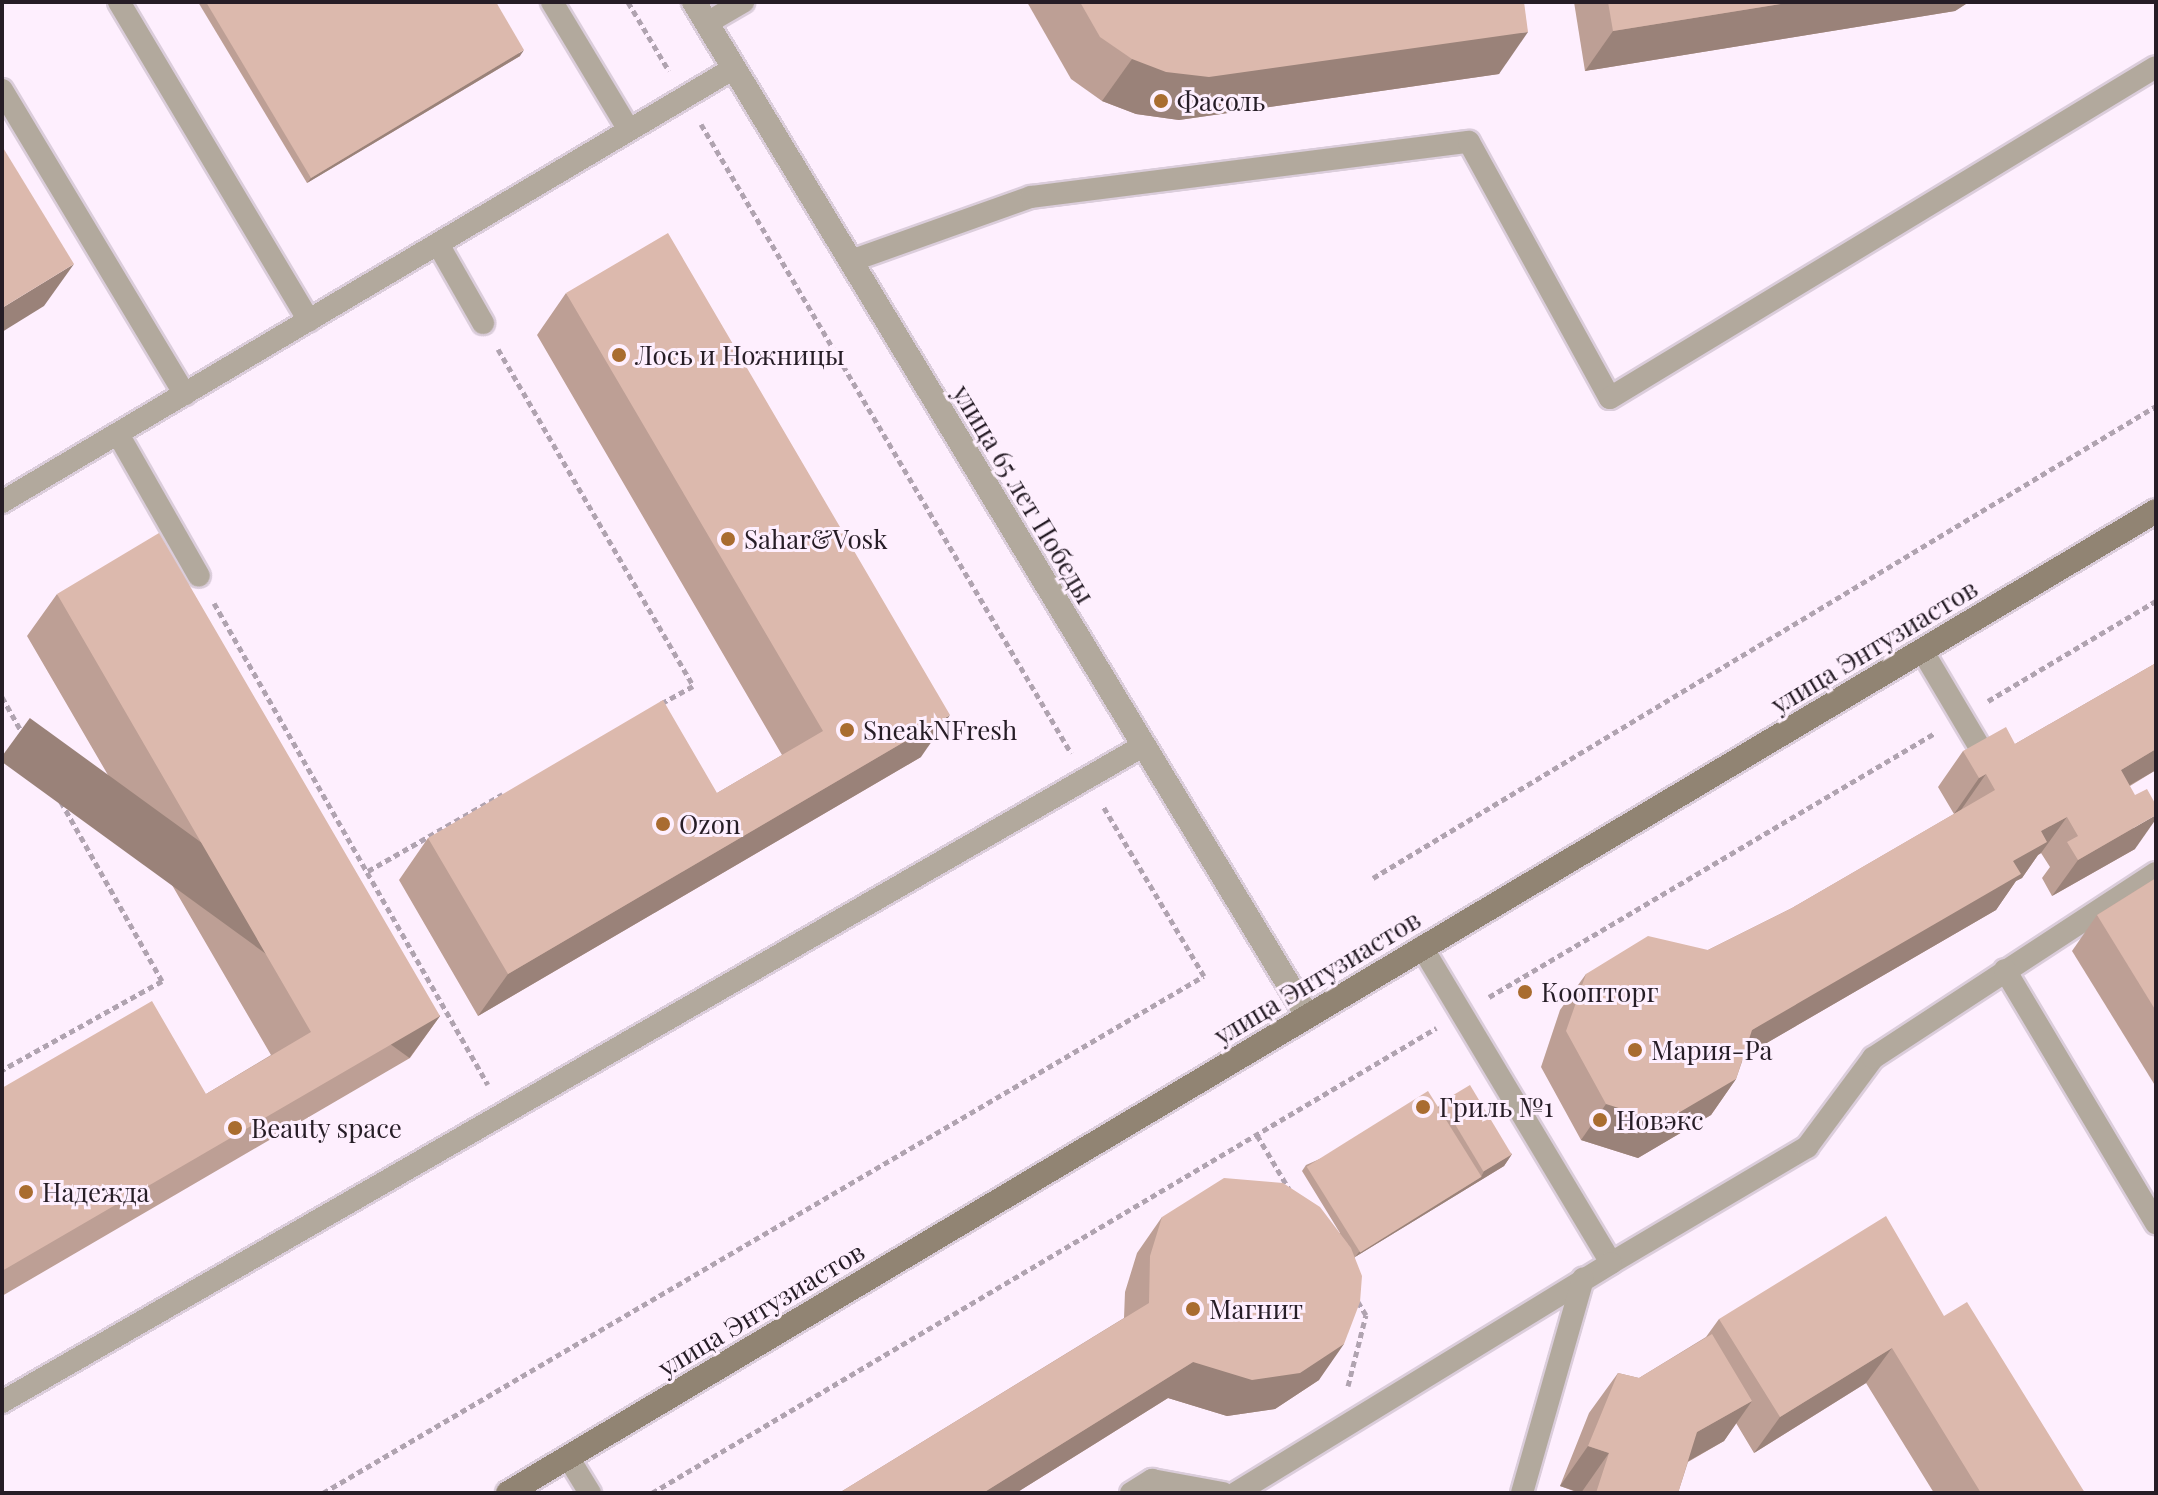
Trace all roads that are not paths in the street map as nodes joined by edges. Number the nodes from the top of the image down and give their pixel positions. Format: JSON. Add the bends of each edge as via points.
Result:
{"nodes":[{"id":1,"x":119,"y":2,"type":"edge"},
{"id":2,"x":552,"y":2,"type":"edge"},
{"id":3,"x":743,"y":2,"type":"edge"},
{"id":4,"x":700,"y":12,"type":"edge"},
{"id":5,"x":2156,"y":67,"type":"edge"},
{"id":6,"x":734,"y":68,"type":"junction"},
{"id":7,"x":2,"y":90,"type":"edge"},
{"id":8,"x":629,"y":130,"type":"junction"},
{"id":9,"x":438,"y":244,"type":"junction"},
{"id":10,"x":851,"y":261,"type":"junction"},
{"id":11,"x":309,"y":321,"type":"junction"},
{"id":12,"x":483,"y":323,"type":"road end"},
{"id":13,"x":185,"y":394,"type":"junction"},
{"id":14,"x":118,"y":434,"type":"junction"},
{"id":15,"x":2,"y":502,"type":"edge"},
{"id":16,"x":2156,"y":511,"type":"edge"},
{"id":17,"x":199,"y":576,"type":"road end"},
{"id":18,"x":1922,"y":650,"type":"junction"},
{"id":19,"x":1143,"y":746,"type":"junction"},
{"id":20,"x":1991,"y":766,"type":"edge"},
{"id":21,"x":2156,"y":873,"type":"edge"},
{"id":22,"x":1422,"y":947,"type":"junction"},
{"id":23,"x":2005,"y":970,"type":"junction"},
{"id":24,"x":1307,"y":1015,"type":"junction"},
{"id":25,"x":2156,"y":1223,"type":"edge"},
{"id":26,"x":1611,"y":1263,"type":"junction"},
{"id":27,"x":1583,"y":1279,"type":"junction"},
{"id":28,"x":2,"y":1402,"type":"edge"},
{"id":29,"x":568,"y":1457,"type":"junction"},
{"id":30,"x":508,"y":1493,"type":"edge"},
{"id":31,"x":590,"y":1493,"type":"edge"},
{"id":32,"x":1131,"y":1493,"type":"edge"},
{"id":33,"x":1223,"y":1493,"type":"edge"},
{"id":34,"x":1236,"y":1493,"type":"edge"},
{"id":35,"x":1522,"y":1493,"type":"edge"}],
"edges":[{"from":1,"to":11,"type":"lane"},
{"from":2,"to":8,"type":"lane"},
{"from":3,"to":4,"type":"lane"},
{"from":4,"to":6,"type":"street","name":"улица 65 лет Победы"},
{"from":5,"to":10,"type":"lane","via":[[1610,398],[1469,142],[1031,197]]},
{"from":6,"to":8,"type":"lane"},
{"from":6,"to":10,"type":"street","name":"улица 65 лет Победы"},
{"from":7,"to":13,"type":"lane"},
{"from":8,"to":9,"type":"lane"},
{"from":9,"to":11,"type":"lane"},
{"from":9,"to":12,"type":"lane"},
{"from":10,"to":19,"type":"street","name":"улица 65 лет Победы"},
{"from":11,"to":13,"type":"lane"},
{"from":13,"to":14,"type":"lane"},
{"from":14,"to":15,"type":"lane"},
{"from":14,"to":17,"type":"lane"},
{"from":16,"to":18,"type":"street","name":"улица Энтузиастов"},
{"from":18,"to":20,"type":"lane"},
{"from":18,"to":22,"type":"street","name":"улица Энтузиастов"},
{"from":19,"to":24,"type":"street","name":"улица 65 лет Победы"},
{"from":19,"to":28,"type":"lane"},
{"from":21,"to":23,"type":"lane"},
{"from":22,"to":24,"type":"street","name":"улица Энтузиастов"},
{"from":22,"to":26,"type":"lane"},
{"from":23,"to":25,"type":"lane"},
{"from":23,"to":26,"type":"lane","via":[[1873,1058],[1807,1147]]},
{"from":24,"to":29,"type":"street","name":"улица Энтузиастов"},
{"from":26,"to":27,"type":"lane"},
{"from":27,"to":34,"type":"lane"},
{"from":27,"to":35,"type":"lane"},
{"from":29,"to":30,"type":"street","name":"улица Энтузиастов"},
{"from":29,"to":31,"type":"lane"},
{"from":32,"to":33,"type":"lane","via":[[1152,1480]]}]}
